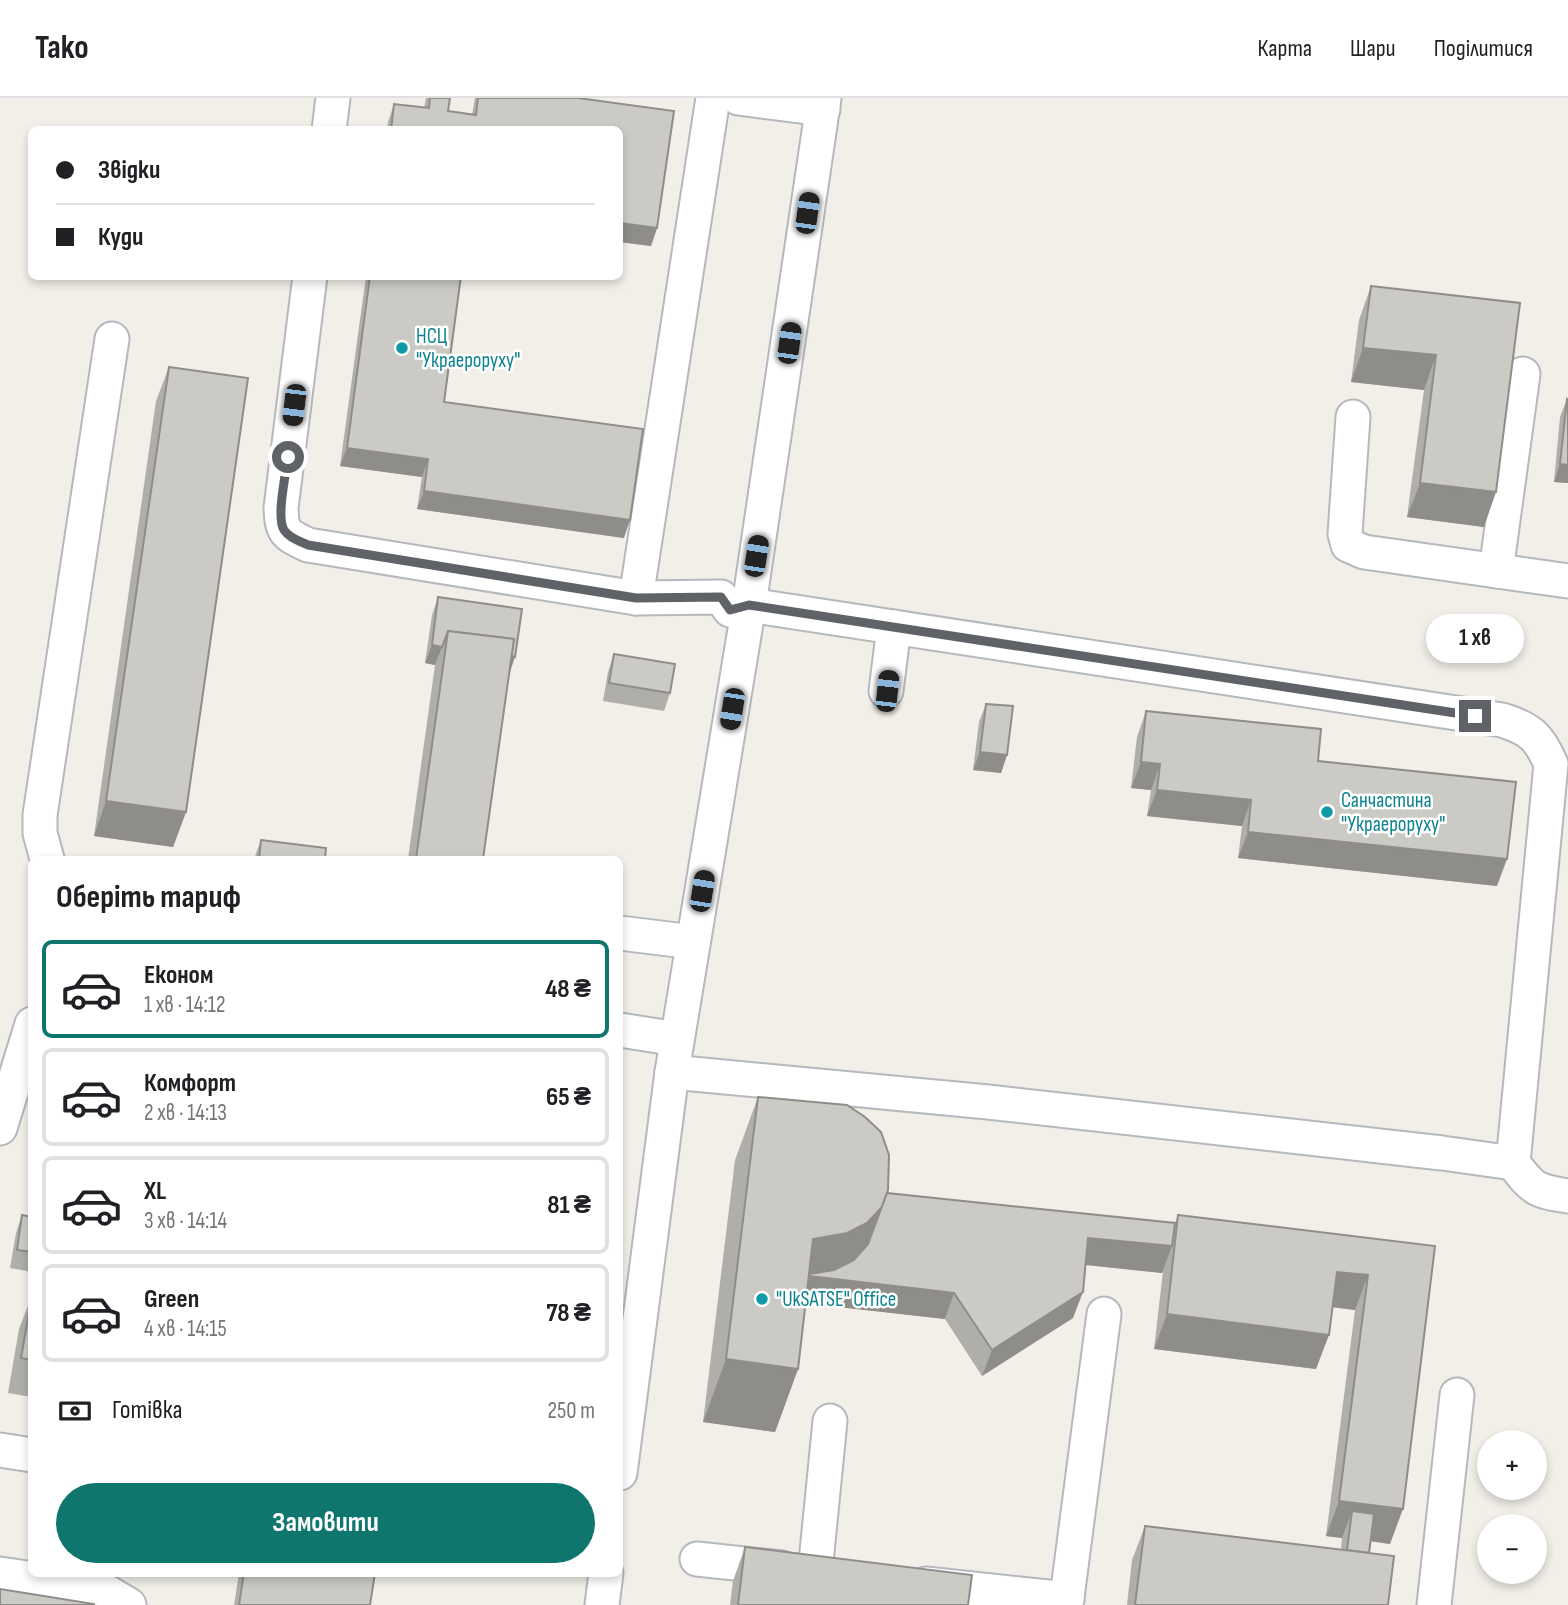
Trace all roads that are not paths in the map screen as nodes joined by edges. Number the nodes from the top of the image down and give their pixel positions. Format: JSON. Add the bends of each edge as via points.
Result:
{"nodes":[{"id":1,"x":333,"y":98,"type":"edge"},
{"id":2,"x":713,"y":98,"type":"edge"},
{"id":3,"x":738,"y":98,"type":"edge"},
{"id":4,"x":823,"y":103,"type":"edge"},
{"id":5,"x":330,"y":126,"type":"edge"},
{"id":6,"x":310,"y":280,"type":"edge"},
{"id":7,"x":112,"y":340,"type":"dead end"},
{"id":8,"x":1523,"y":374,"type":"dead end"},
{"id":9,"x":1353,"y":417,"type":"dead end"},
{"id":10,"x":1496,"y":571,"type":"junction"},
{"id":11,"x":1568,"y":581,"type":"edge"},
{"id":12,"x":636,"y":598,"type":"junction"},
{"id":13,"x":749,"y":605,"type":"junction"},
{"id":14,"x":894,"y":628,"type":"junction"},
{"id":15,"x":887,"y":691,"type":"dead end"},
{"id":16,"x":46,"y":856,"type":"edge"},
{"id":17,"x":623,"y":933,"type":"edge"},
{"id":18,"x":693,"y":942,"type":"junction"},
{"id":19,"x":623,"y":1030,"type":"edge"},
{"id":20,"x":28,"y":1037,"type":"edge"},
{"id":21,"x":677,"y":1039,"type":"junction"},
{"id":22,"x":672,"y":1072,"type":"junction"},
{"id":23,"x":0,"y":1128,"type":"edge"},
{"id":24,"x":1513,"y":1163,"type":"junction"},
{"id":25,"x":1568,"y":1196,"type":"edge"},
{"id":26,"x":1104,"y":1314,"type":"dead end"},
{"id":27,"x":1457,"y":1395,"type":"dead end"},
{"id":28,"x":830,"y":1422,"type":"dead end"},
{"id":29,"x":0,"y":1450,"type":"edge"},
{"id":30,"x":623,"y":1450,"type":"edge"},
{"id":31,"x":28,"y":1454,"type":"edge"},
{"id":32,"x":697,"y":1559,"type":"dead end"},
{"id":33,"x":0,"y":1574,"type":"edge"},
{"id":34,"x":606,"y":1577,"type":"edge"},
{"id":35,"x":894,"y":1580,"type":"edge"},
{"id":36,"x":1066,"y":1602,"type":"edge"},
{"id":37,"x":128,"y":1605,"type":"edge"},
{"id":38,"x":602,"y":1605,"type":"edge"},
{"id":39,"x":1434,"y":1605,"type":"edge"}],
"edges":[{"from":1,"to":5,"type":"lane"},
{"from":2,"to":12,"type":"lane"},
{"from":3,"to":4,"type":"lane"},
{"from":4,"to":13,"type":"lane"},
{"from":6,"to":12,"type":"lane","via":[[281,508],[282,528],[290,536],[308,545]]},
{"from":7,"to":16,"type":"lane","via":[[40,815]]},
{"from":8,"to":10,"type":"lane"},
{"from":9,"to":10,"type":"lane","via":[[1348,545],[1364,552]]},
{"from":10,"to":11,"type":"lane"},
{"from":12,"to":13,"type":"lane","via":[[721,597],[730,610]]},
{"from":13,"to":14,"type":"lane"},
{"from":13,"to":18,"type":"lane"},
{"from":14,"to":15,"type":"lane"},
{"from":14,"to":24,"type":"lane","via":[[1502,720],[1534,733],[1551,765]]},
{"from":17,"to":18,"type":"lane"},
{"from":18,"to":21,"type":"lane"},
{"from":19,"to":21,"type":"lane"},
{"from":20,"to":23,"type":"lane"},
{"from":21,"to":22,"type":"lane"},
{"from":22,"to":24,"type":"lane","via":[[1001,1104]]},
{"from":22,"to":30,"type":"lane"},
{"from":24,"to":25,"type":"lane","via":[[1531,1186]]},
{"from":26,"to":36,"type":"lane"},
{"from":27,"to":39,"type":"lane"},
{"from":28,"to":32,"type":"lane","via":[[828,1573]]},
{"from":29,"to":31,"type":"lane"},
{"from":33,"to":37,"type":"lane","via":[[102,1589]]},
{"from":34,"to":38,"type":"lane"},
{"from":35,"to":36,"type":"lane"}]}
